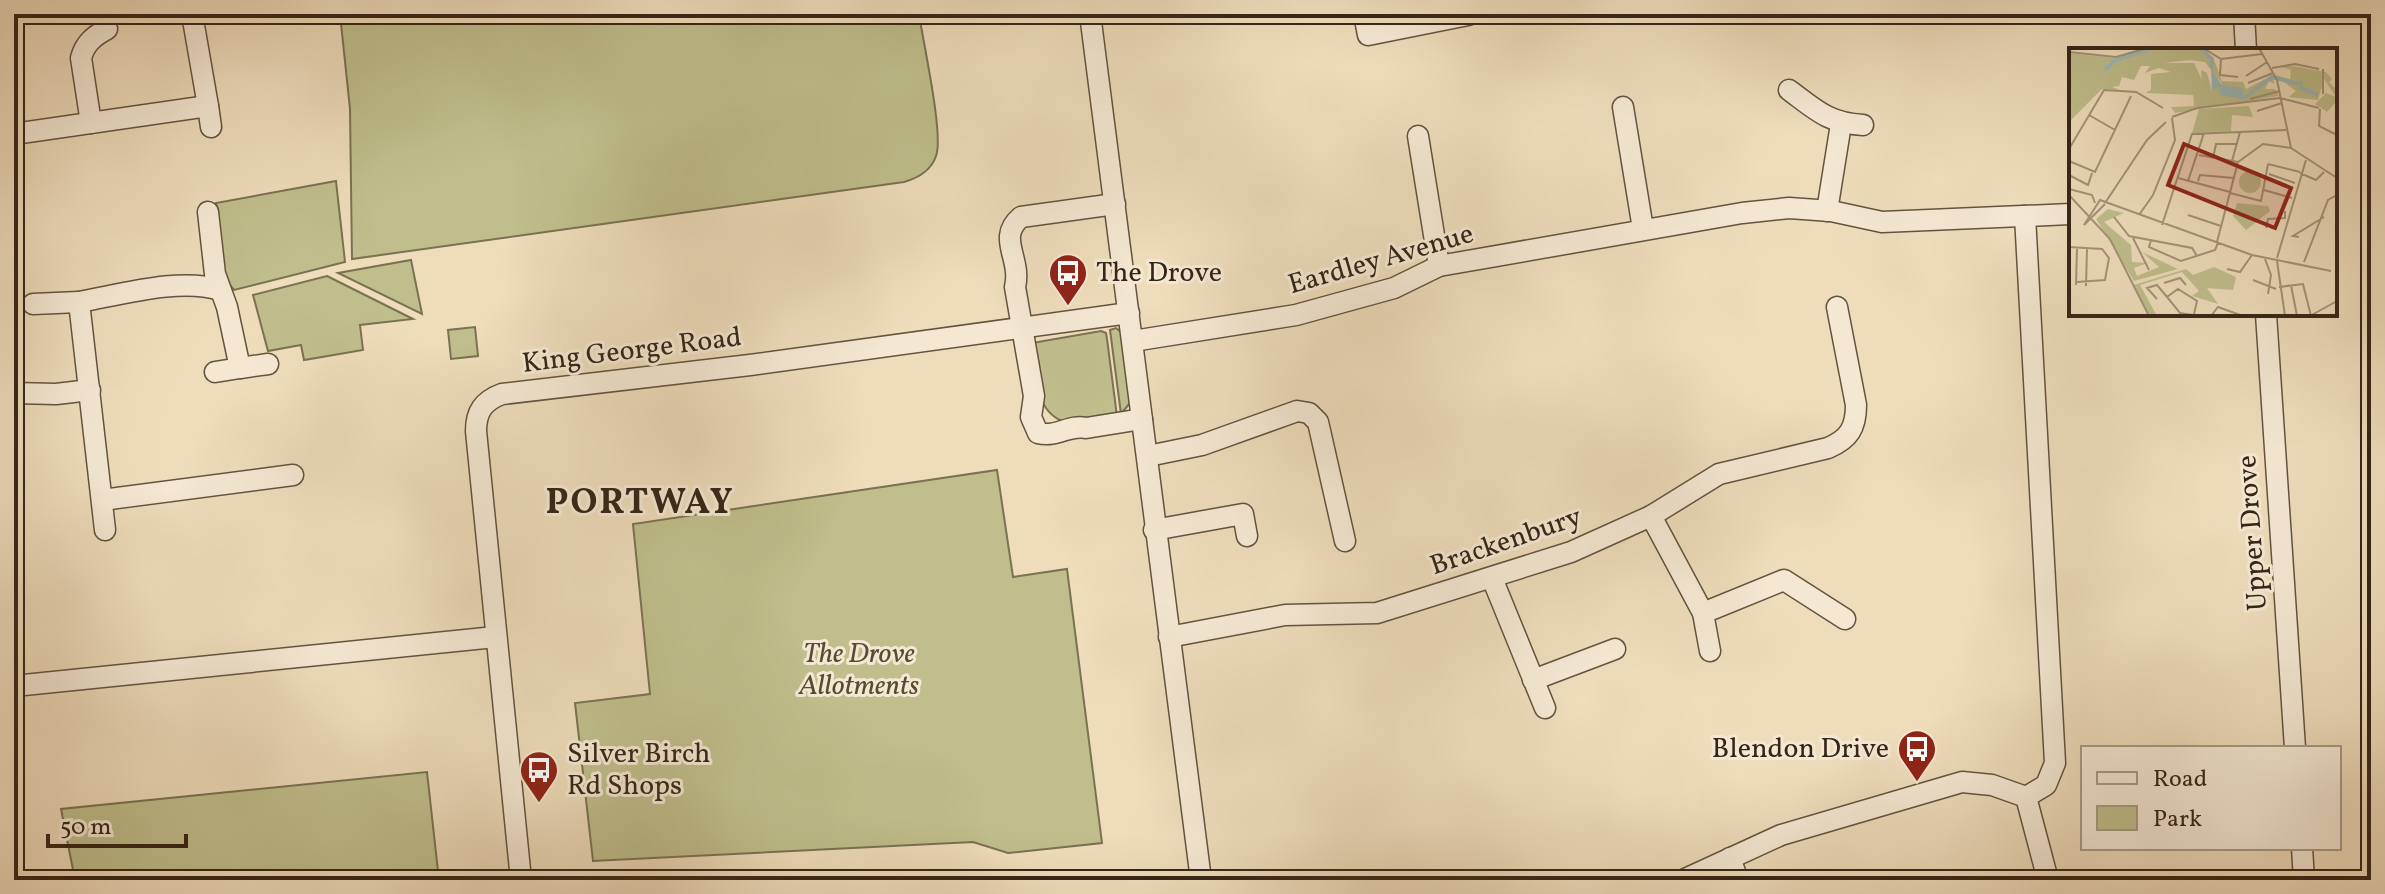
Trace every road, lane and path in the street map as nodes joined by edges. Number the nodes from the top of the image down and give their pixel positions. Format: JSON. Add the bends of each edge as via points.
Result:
{"nodes":[{"id":1,"x":192,"y":14,"type":"edge"},
{"id":2,"x":1090,"y":14,"type":"edge"},
{"id":3,"x":1364,"y":14,"type":"edge"},
{"id":4,"x":2244,"y":14,"type":"edge"},
{"id":5,"x":1468,"y":15,"type":"edge"},
{"id":6,"x":107,"y":29,"type":"dead end"},
{"id":7,"x":2246,"y":48,"type":"edge"},
{"id":8,"x":1789,"y":90,"type":"dead end"},
{"id":9,"x":1623,"y":107,"type":"dead end"},
{"id":10,"x":91,"y":123,"type":"junction"},
{"id":11,"x":1841,"y":124,"type":"junction"},
{"id":12,"x":1863,"y":125,"type":"dead end"},
{"id":13,"x":14,"y":134,"type":"edge"},
{"id":14,"x":1418,"y":136,"type":"dead end"},
{"id":15,"x":1115,"y":204,"type":"junction"},
{"id":16,"x":1827,"y":211,"type":"junction"},
{"id":17,"x":208,"y":212,"type":"dead end"},
{"id":18,"x":2069,"y":214,"type":"edge"},
{"id":19,"x":2025,"y":216,"type":"junction"},
{"id":20,"x":1643,"y":229,"type":"junction"},
{"id":21,"x":1439,"y":266,"type":"junction"},
{"id":22,"x":220,"y":290,"type":"junction"},
{"id":23,"x":79,"y":302,"type":"junction"},
{"id":24,"x":33,"y":304,"type":"dead end"},
{"id":25,"x":1837,"y":307,"type":"dead end"},
{"id":26,"x":1129,"y":313,"type":"junction"},
{"id":27,"x":2266,"y":316,"type":"edge"},
{"id":28,"x":1023,"y":328,"type":"junction"},
{"id":29,"x":1133,"y":341,"type":"junction"},
{"id":30,"x":268,"y":364,"type":"dead end"},
{"id":31,"x":240,"y":368,"type":"junction"},
{"id":32,"x":215,"y":372,"type":"dead end"},
{"id":33,"x":90,"y":390,"type":"junction"},
{"id":34,"x":14,"y":393,"type":"edge"},
{"id":35,"x":1142,"y":419,"type":"junction"},
{"id":36,"x":1148,"y":456,"type":"junction"},
{"id":37,"x":293,"y":475,"type":"dead end"},
{"id":38,"x":102,"y":500,"type":"junction"},
{"id":39,"x":1651,"y":516,"type":"junction"},
{"id":40,"x":105,"y":530,"type":"dead end"},
{"id":41,"x":1154,"y":530,"type":"junction"},
{"id":42,"x":1247,"y":536,"type":"dead end"},
{"id":43,"x":1345,"y":541,"type":"dead end"},
{"id":44,"x":1492,"y":578,"type":"junction"},
{"id":45,"x":1703,"y":613,"type":"junction"},
{"id":46,"x":1845,"y":619,"type":"dead end"},
{"id":47,"x":495,"y":637,"type":"junction"},
{"id":48,"x":1169,"y":637,"type":"junction"},
{"id":49,"x":1615,"y":649,"type":"dead end"},
{"id":50,"x":1710,"y":651,"type":"dead end"},
{"id":51,"x":1533,"y":680,"type":"junction"},
{"id":52,"x":14,"y":686,"type":"edge"},
{"id":53,"x":1545,"y":708,"type":"dead end"},
{"id":54,"x":2295,"y":746,"type":"edge"},
{"id":55,"x":2026,"y":797,"type":"junction"},
{"id":56,"x":2302,"y":850,"type":"edge"},
{"id":57,"x":1730,"y":858,"type":"junction"},
{"id":58,"x":521,"y":880,"type":"edge"},
{"id":59,"x":1201,"y":880,"type":"edge"},
{"id":60,"x":1683,"y":880,"type":"edge"},
{"id":61,"x":1738,"y":880,"type":"edge"},
{"id":62,"x":2048,"y":880,"type":"edge"},
{"id":63,"x":2304,"y":880,"type":"edge"}],
"edges":[{"from":1,"to":10,"type":"street","via":[[209,116]]},
{"from":2,"to":15,"type":"street"},
{"from":3,"to":5,"type":"street","via":[[1368,35]]},
{"from":4,"to":7,"type":"street"},
{"from":6,"to":10,"type":"street","via":[[92,38],[81,58]]},
{"from":8,"to":11,"type":"street"},
{"from":9,"to":20,"type":"street"},
{"from":10,"to":13,"type":"street"},
{"from":11,"to":12,"type":"street"},
{"from":11,"to":16,"type":"street"},
{"from":14,"to":21,"type":"street"},
{"from":15,"to":26,"type":"street"},
{"from":15,"to":28,"type":"street","via":[[1021,217],[1013,224],[1009,235]]},
{"from":16,"to":19,"type":"street","name":"Eardley Avenue","via":[[1882,222]]},
{"from":16,"to":20,"type":"street","name":"Eardley Avenue","via":[[1789,208]]},
{"from":17,"to":22,"type":"street"},
{"from":18,"to":19,"type":"street","name":"Eardley Avenue"},
{"from":19,"to":55,"type":"street","via":[[2055,763],[2046,785]]},
{"from":20,"to":21,"type":"street","name":"Eardley Avenue"},
{"from":21,"to":29,"type":"street","name":"Eardley Avenue","via":[[1394,288],[1296,315]]},
{"from":22,"to":23,"type":"street","via":[[203,284]]},
{"from":22,"to":31,"type":"street"},
{"from":23,"to":24,"type":"street"},
{"from":23,"to":33,"type":"street"},
{"from":25,"to":39,"type":"street","name":"Brackenbury","via":[[1856,405],[1856,420],[1843,441],[1719,474]]},
{"from":26,"to":28,"type":"street","name":"King George Road"},
{"from":26,"to":29,"type":"street"},
{"from":27,"to":54,"type":"street","name":"Upper Drove"},
{"from":28,"to":35,"type":"street","via":[[1034,396],[1031,417],[1038,433],[1049,436],[1077,426]]},
{"from":28,"to":47,"type":"street","name":"King George Road","via":[[502,394],[484,403],[476,431]]},
{"from":29,"to":35,"type":"street"},
{"from":30,"to":31,"type":"street"},
{"from":31,"to":32,"type":"street"},
{"from":33,"to":34,"type":"street"},
{"from":33,"to":38,"type":"street"},
{"from":35,"to":36,"type":"street"},
{"from":36,"to":41,"type":"street"},
{"from":36,"to":43,"type":"street","via":[[1202,445],[1297,411],[1309,413],[1318,422]]},
{"from":37,"to":38,"type":"street"},
{"from":38,"to":40,"type":"street"},
{"from":39,"to":44,"type":"street","name":"Brackenbury","via":[[1571,552]]},
{"from":39,"to":45,"type":"street"},
{"from":41,"to":42,"type":"street","via":[[1243,514]]},
{"from":41,"to":48,"type":"street"},
{"from":44,"to":48,"type":"street","name":"Brackenbury","via":[[1377,613],[1285,615]]},
{"from":44,"to":51,"type":"street"},
{"from":45,"to":46,"type":"street","via":[[1784,580]]},
{"from":45,"to":50,"type":"street"},
{"from":47,"to":52,"type":"street"},
{"from":47,"to":58,"type":"street","name":"King George Road"},
{"from":48,"to":59,"type":"street"},
{"from":49,"to":51,"type":"street"},
{"from":51,"to":53,"type":"street"},
{"from":55,"to":57,"type":"street","via":[[1962,782],[1781,835]]},
{"from":55,"to":62,"type":"street"},
{"from":56,"to":63,"type":"street"},
{"from":57,"to":60,"type":"street"},
{"from":57,"to":61,"type":"street"}]}
